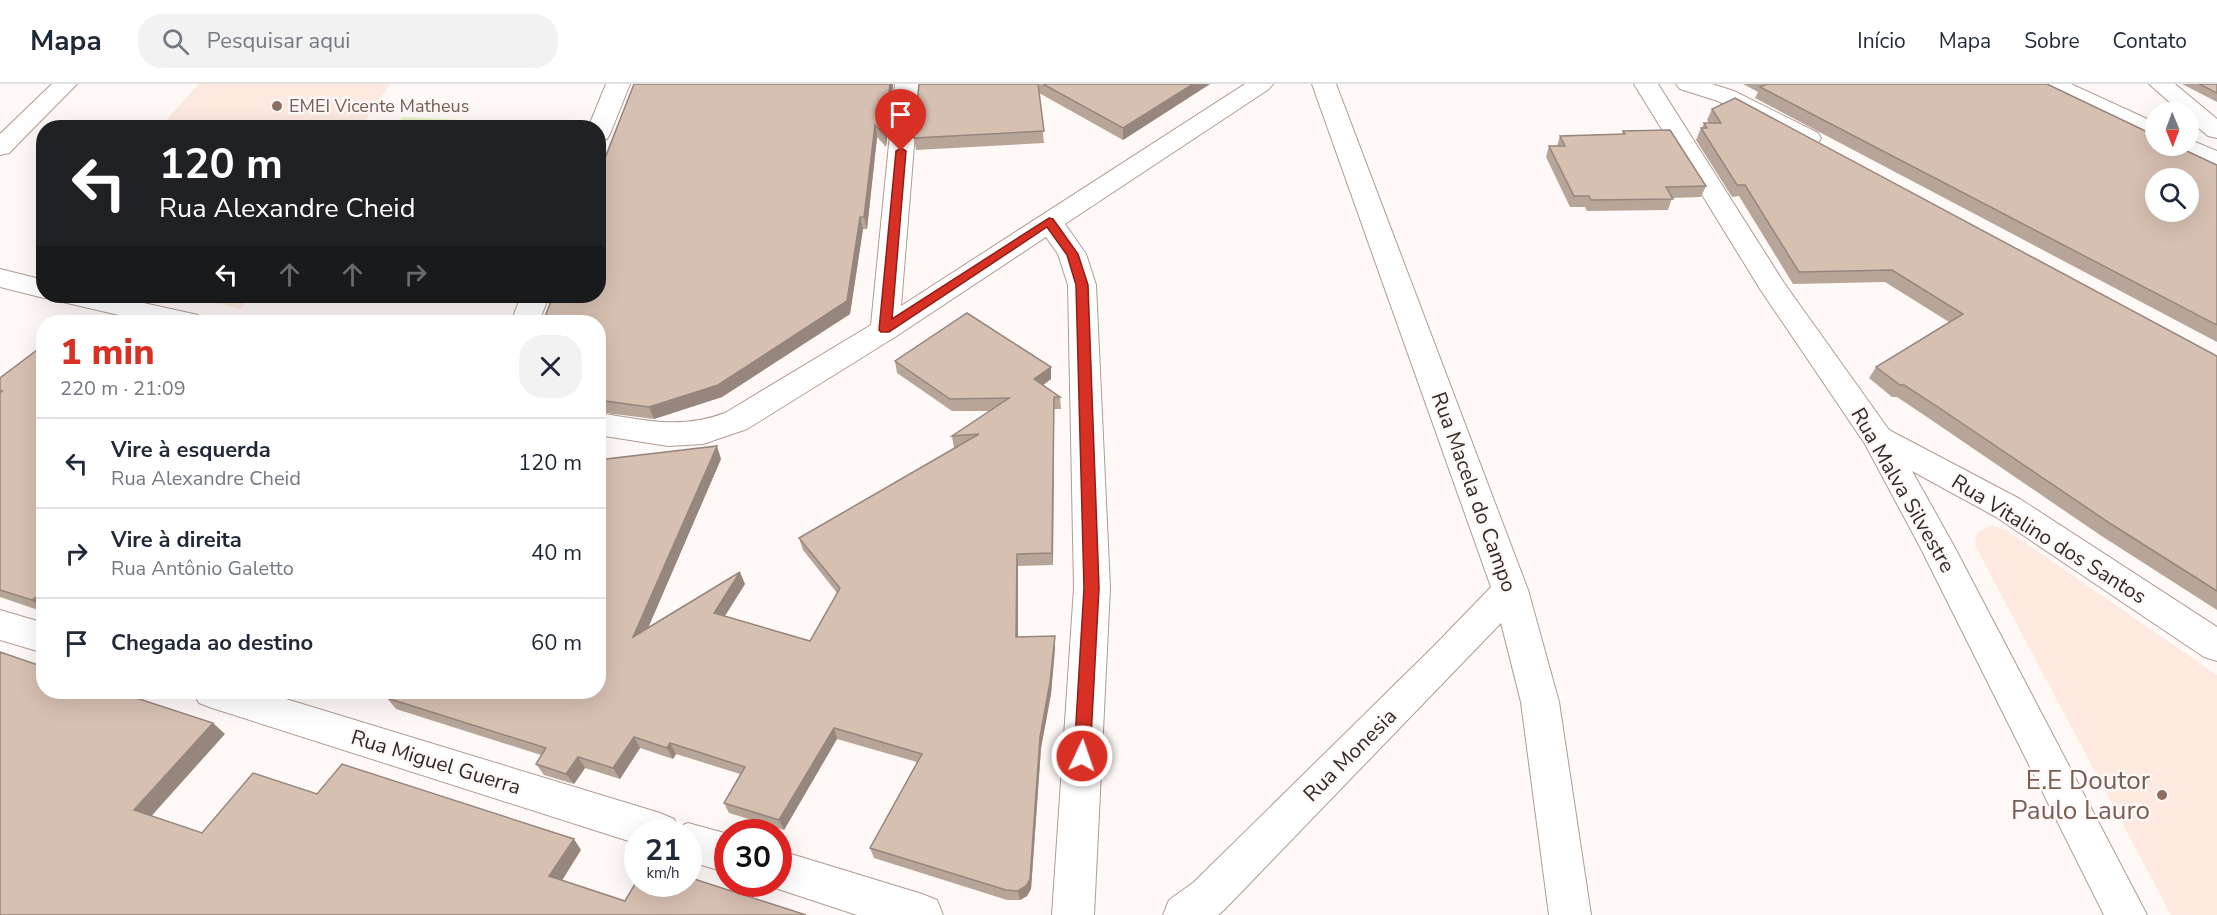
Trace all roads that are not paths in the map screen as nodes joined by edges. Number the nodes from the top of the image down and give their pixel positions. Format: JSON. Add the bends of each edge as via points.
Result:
{"nodes":[{"id":1,"x":65,"y":84,"type":"edge"},
{"id":2,"x":618,"y":84,"type":"edge"},
{"id":3,"x":907,"y":84,"type":"edge"},
{"id":4,"x":1262,"y":84,"type":"edge"},
{"id":5,"x":1324,"y":84,"type":"edge"},
{"id":6,"x":1646,"y":84,"type":"edge"},
{"id":7,"x":1688,"y":84,"type":"edge"},
{"id":8,"x":2052,"y":84,"type":"edge"},
{"id":9,"x":2161,"y":84,"type":"edge"},
{"id":10,"x":604,"y":120,"type":"edge"},
{"id":11,"x":2145,"y":127,"type":"edge"},
{"id":12,"x":2217,"y":131,"type":"edge"},
{"id":13,"x":1826,"y":147,"type":"edge"},
{"id":14,"x":0,"y":148,"type":"edge"},
{"id":15,"x":2199,"y":152,"type":"edge"},
{"id":16,"x":2217,"y":160,"type":"edge"},
{"id":17,"x":1049,"y":221,"type":"junction"},
{"id":18,"x":0,"y":278,"type":"edge"},
{"id":19,"x":36,"y":287,"type":"edge"},
{"id":20,"x":104,"y":303,"type":"edge"},
{"id":21,"x":157,"y":315,"type":"edge"},
{"id":22,"x":885,"y":330,"type":"junction"},
{"id":23,"x":606,"y":425,"type":"edge"},
{"id":24,"x":1878,"y":438,"type":"junction"},
{"id":25,"x":1510,"y":590,"type":"junction"},
{"id":26,"x":0,"y":625,"type":"edge"},
{"id":27,"x":36,"y":636,"type":"edge"},
{"id":28,"x":2217,"y":646,"type":"edge"},
{"id":29,"x":234,"y":699,"type":"edge"},
{"id":30,"x":624,"y":821,"type":"edge"},
{"id":31,"x":792,"y":874,"type":"edge"},
{"id":32,"x":922,"y":915,"type":"edge"},
{"id":33,"x":1073,"y":915,"type":"edge"},
{"id":34,"x":1184,"y":915,"type":"edge"},
{"id":35,"x":1570,"y":915,"type":"edge"},
{"id":36,"x":2126,"y":915,"type":"edge"}],
"edges":[{"from":1,"to":14,"type":"street"},
{"from":2,"to":10,"type":"street"},
{"from":3,"to":22,"type":"street"},
{"from":4,"to":17,"type":"street"},
{"from":5,"to":25,"type":"street","name":"Rua Macela do Campo"},
{"from":6,"to":24,"type":"street","name":"Rua Malva Silvestre","via":[[1774,289]]},
{"from":7,"to":13,"type":"street","via":[[1726,96]]},
{"from":8,"to":11,"type":"street"},
{"from":9,"to":12,"type":"street"},
{"from":15,"to":16,"type":"street"},
{"from":17,"to":22,"type":"street"},
{"from":17,"to":33,"type":"street","via":[[1072,254],[1082,285],[1092,588]]},
{"from":18,"to":19,"type":"street"},
{"from":20,"to":21,"type":"street"},
{"from":22,"to":23,"type":"street","via":[[736,421],[703,433],[668,435]]},
{"from":24,"to":28,"type":"street","name":"Rua Vitalino dos Santos","via":[[2008,508]]},
{"from":24,"to":36,"type":"street","name":"Rua Malva Silvestre"},
{"from":25,"to":34,"type":"street","name":"Rua Monesia","via":[[1209,896]]},
{"from":25,"to":35,"type":"street","name":"Rua Macela do Campo","via":[[1540,702]]},
{"from":26,"to":27,"type":"street"},
{"from":29,"to":30,"type":"street","name":"Rua Miguel Guerra"},
{"from":31,"to":32,"type":"street"}]}
